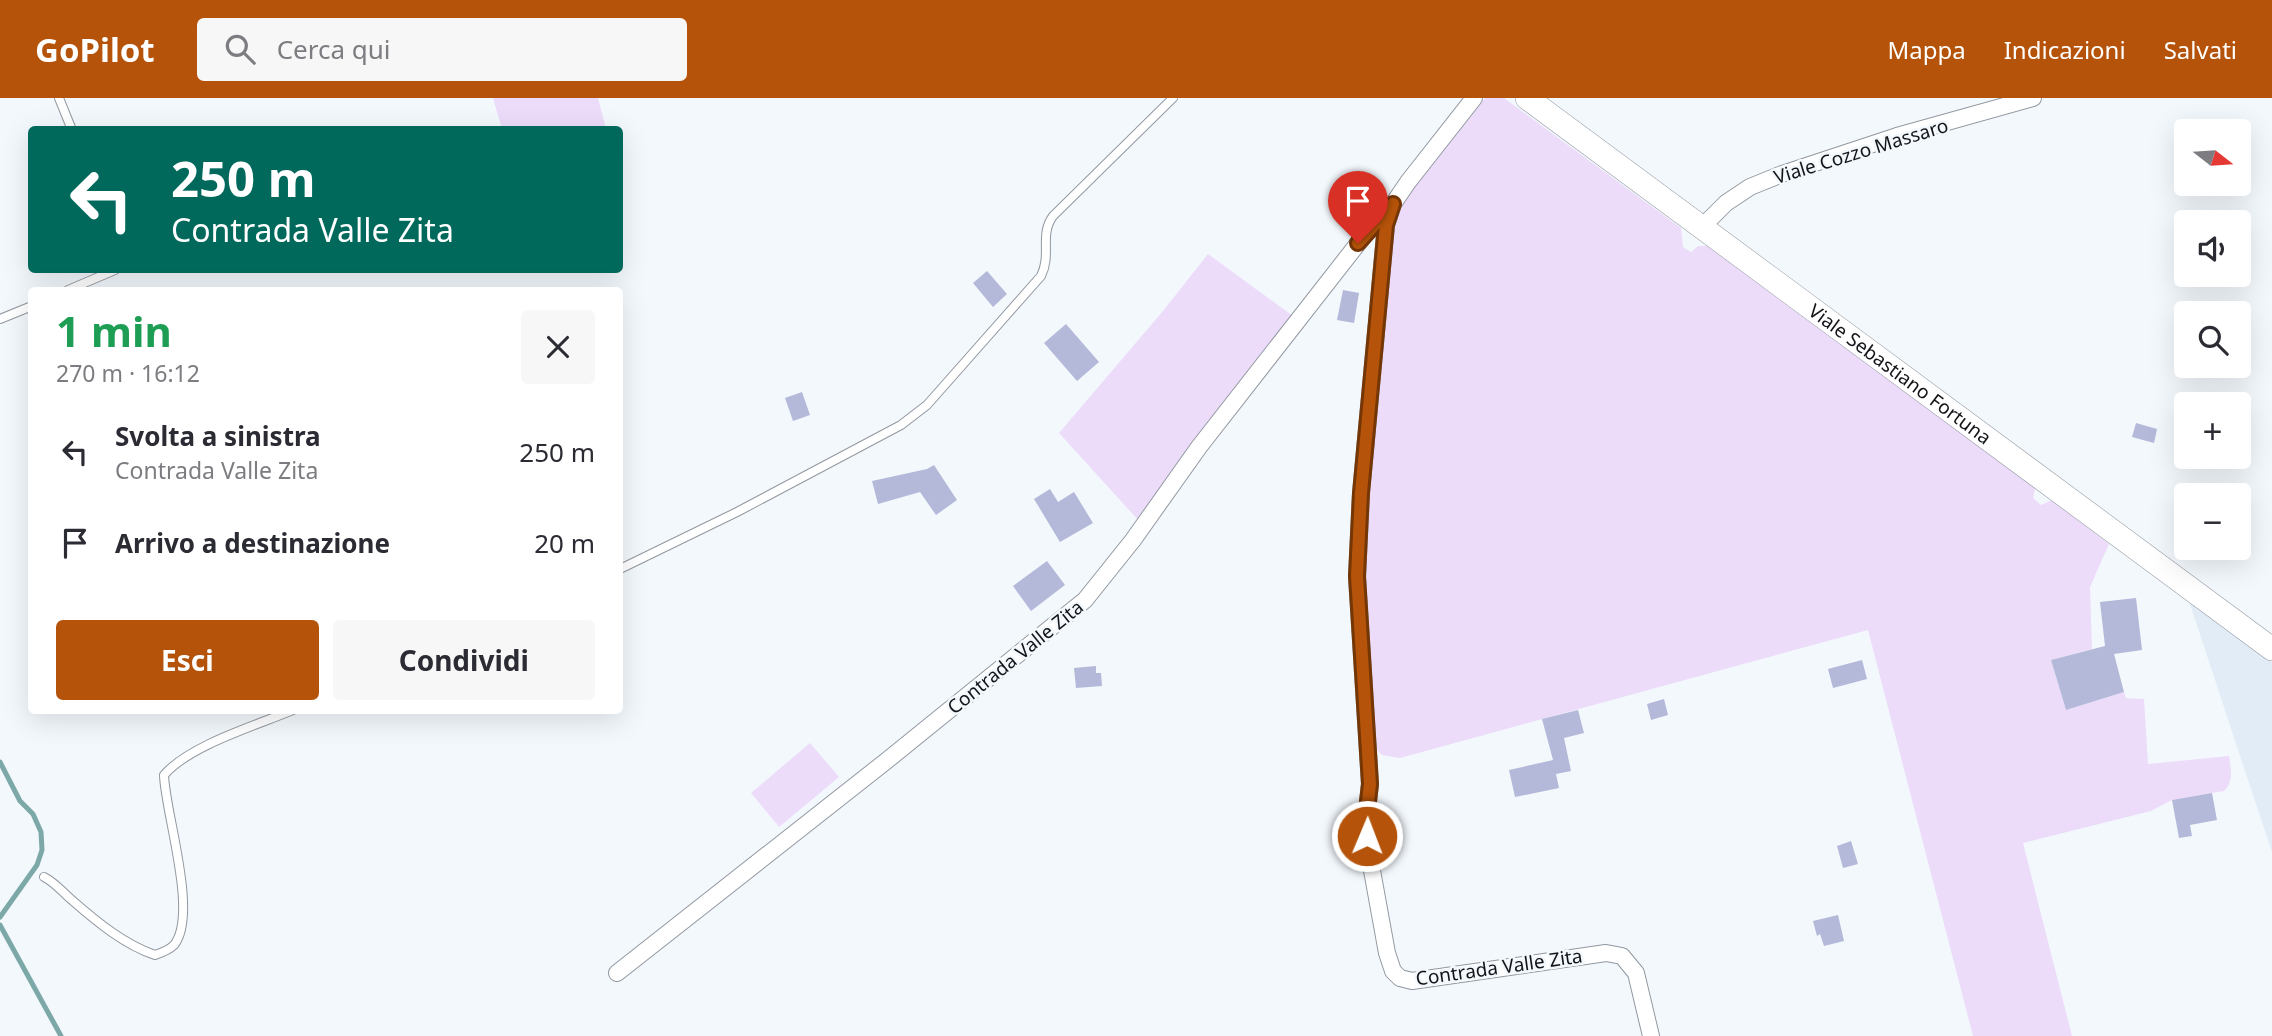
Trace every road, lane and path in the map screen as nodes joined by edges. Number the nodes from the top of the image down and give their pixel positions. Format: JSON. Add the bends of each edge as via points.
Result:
{"nodes":[{"id":1,"x":60,"y":98,"type":"edge"},
{"id":2,"x":1173,"y":98,"type":"edge"},
{"id":3,"x":1474,"y":98,"type":"edge"},
{"id":4,"x":1527,"y":98,"type":"edge"},
{"id":5,"x":2033,"y":98,"type":"edge"},
{"id":6,"x":70,"y":126,"type":"edge"},
{"id":7,"x":1393,"y":204,"type":"junction"},
{"id":8,"x":1703,"y":226,"type":"junction"},
{"id":9,"x":109,"y":273,"type":"edge"},
{"id":10,"x":75,"y":287,"type":"edge"},
{"id":11,"x":28,"y":308,"type":"edge"},
{"id":12,"x":0,"y":319,"type":"edge"},
{"id":13,"x":623,"y":568,"type":"edge"},
{"id":14,"x":2272,"y":649,"type":"edge"},
{"id":15,"x":284,"y":714,"type":"edge"},
{"id":16,"x":44,"y":877,"type":"dead end"},
{"id":17,"x":617,"y":973,"type":"dead end"},
{"id":18,"x":1651,"y":1036,"type":"edge"}],
"edges":[{"from":1,"to":6,"type":"lane"},
{"from":2,"to":13,"type":"lane","via":[[1053,216],[1045,234],[1047,259],[1041,276],[927,405],[901,425]]},
{"from":3,"to":7,"type":"street","name":"Contrada Valle Zita"},
{"from":4,"to":8,"type":"street","name":"Viale Sebastiano Fortuna"},
{"from":5,"to":8,"type":"street","name":"Viale Cozzo Massaro","via":[[1782,174],[1750,187]]},
{"from":7,"to":17,"type":"street","name":"Contrada Valle Zita","via":[[1199,447],[1085,600]]},
{"from":7,"to":18,"type":"street","name":"Contrada Valle Zita","via":[[1386,225],[1357,576],[1370,784],[1366,819],[1387,953],[1393,971],[1412,981],[1606,953],[1622,956],[1636,973]]},
{"from":8,"to":14,"type":"street","name":"Viale Sebastiano Fortuna"},
{"from":9,"to":10,"type":"lane"},
{"from":11,"to":12,"type":"lane"},
{"from":15,"to":16,"type":"lane","via":[[196,751],[164,775],[183,904],[179,934],[167,950],[155,955],[143,951],[96,921]]}]}
